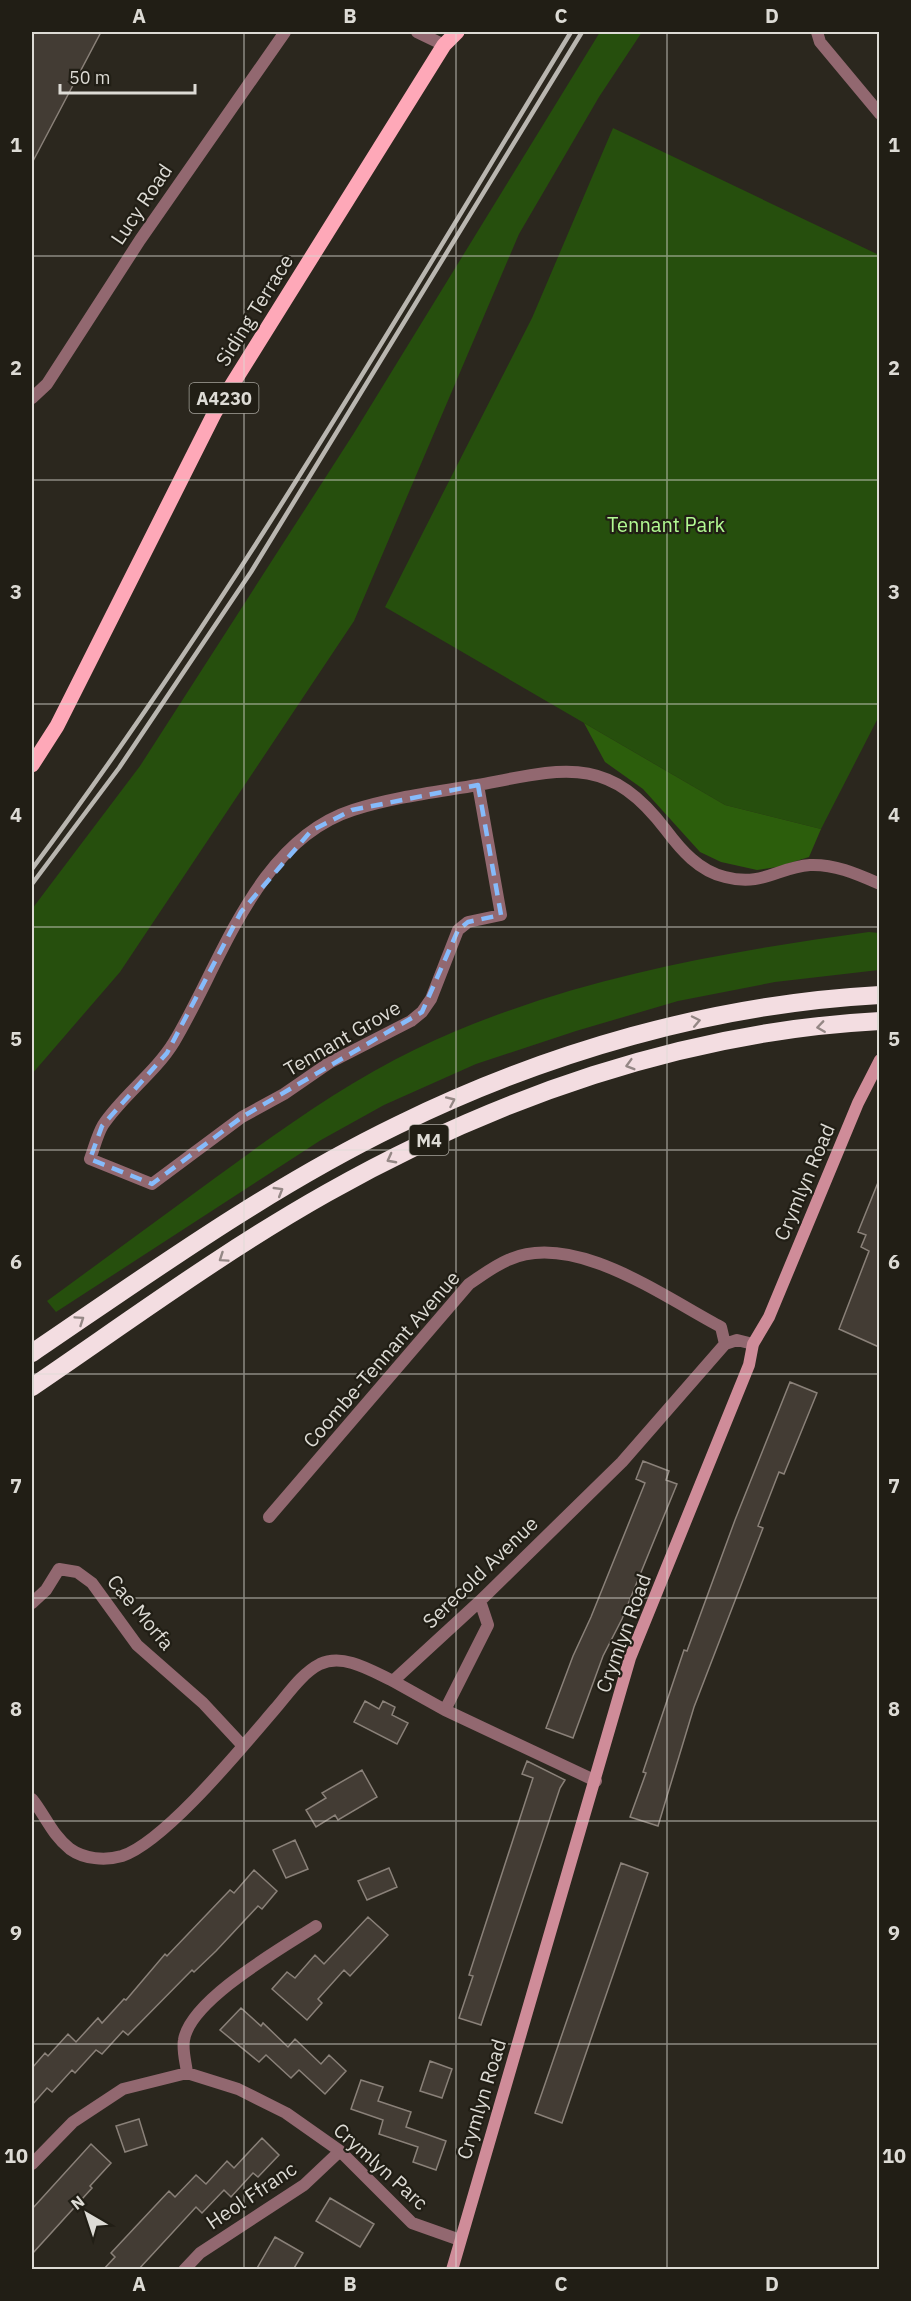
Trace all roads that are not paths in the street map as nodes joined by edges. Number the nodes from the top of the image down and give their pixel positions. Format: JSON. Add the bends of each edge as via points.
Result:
{"nodes":[{"id":1,"x":285,"y":32,"type":"edge"},
{"id":2,"x":417,"y":32,"type":"edge"},
{"id":3,"x":457,"y":32,"type":"edge"},
{"id":4,"x":817,"y":32,"type":"edge"},
{"id":5,"x":444,"y":45,"type":"junction"},
{"id":6,"x":879,"y":114,"type":"edge"},
{"id":7,"x":32,"y":398,"type":"edge"},
{"id":8,"x":32,"y":765,"type":"edge"},
{"id":9,"x":478,"y":785,"type":"junction"},
{"id":10,"x":879,"y":884,"type":"edge"},
{"id":11,"x":879,"y":995,"type":"edge"},
{"id":12,"x":879,"y":1021,"type":"edge"},
{"id":13,"x":879,"y":1061,"type":"edge"},
{"id":14,"x":725,"y":1344,"type":"junction"},
{"id":15,"x":753,"y":1344,"type":"junction"},
{"id":16,"x":32,"y":1353,"type":"edge"},
{"id":17,"x":32,"y":1387,"type":"edge"},
{"id":18,"x":269,"y":1517,"type":"dead end"},
{"id":19,"x":480,"y":1600,"type":"junction"},
{"id":20,"x":32,"y":1603,"type":"edge"},
{"id":21,"x":393,"y":1681,"type":"junction"},
{"id":22,"x":445,"y":1710,"type":"junction"},
{"id":23,"x":243,"y":1746,"type":"junction"},
{"id":24,"x":596,"y":1781,"type":"junction"},
{"id":25,"x":32,"y":1799,"type":"edge"},
{"id":26,"x":316,"y":1926,"type":"dead end"},
{"id":27,"x":187,"y":2073,"type":"junction"},
{"id":28,"x":340,"y":2151,"type":"junction"},
{"id":29,"x":32,"y":2164,"type":"edge"},
{"id":30,"x":459,"y":2240,"type":"junction"},
{"id":31,"x":184,"y":2270,"type":"edge"},
{"id":32,"x":452,"y":2270,"type":"edge"}],
"edges":[{"from":1,"to":7,"type":"street","name":"Lucy Road","via":[[140,240],[47,384]]},
{"from":2,"to":5,"type":"street"},
{"from":3,"to":5,"type":"main road","number":"A4230"},
{"from":4,"to":6,"type":"street","via":[[820,42]]},
{"from":5,"to":8,"type":"main road","name":"Siding Terrace","number":"A4230","via":[[215,412],[57,726]]},
{"from":9,"to":9,"type":"street","name":"Tennant Grove","via":[[352,810],[310,831],[241,912],[178,1035],[167,1053],[102,1126],[90,1160],[152,1184],[242,1117],[422,1012],[431,999],[458,930],[468,922],[501,915]]},
{"from":9,"to":10,"type":"street","via":[[580,770],[632,792],[697,865],[723,877],[762,880],[808,865],[849,870]]},
{"from":16,"to":11,"type":"highway","number":"M4","one_way":true,"via":[[219,1227],[304,1176],[397,1125],[484,1086],[573,1053],[664,1028],[756,1009]]},
{"from":12,"to":17,"type":"highway","number":"M4","one_way":true,"via":[[762,1035],[672,1053],[582,1078],[494,1111],[326,1193],[234,1250]]},
{"from":13,"to":15,"type":"street","name":"Crymlyn Road","via":[[769,1317]]},
{"from":14,"to":15,"type":"street","via":[[737,1340]]},
{"from":14,"to":18,"type":"street","name":"Coombe-Tennant Avenue","via":[[721,1327],[601,1263],[550,1251],[509,1259],[469,1284]]},
{"from":14,"to":19,"type":"street","name":"Serecold Avenue","via":[[622,1462]]},
{"from":15,"to":24,"type":"street","name":"Crymlyn Road","via":[[749,1365],[630,1658]]},
{"from":19,"to":21,"type":"street","name":"Serecold Avenue"},
{"from":19,"to":22,"type":"street","via":[[488,1625]]},
{"from":20,"to":23,"type":"street","name":"Cae Morfa","via":[[59,1569],[77,1572],[92,1583],[137,1645],[203,1703]]},
{"from":21,"to":22,"type":"street"},
{"from":21,"to":23,"type":"street","via":[[351,1662],[321,1664],[301,1680]]},
{"from":22,"to":24,"type":"street"},
{"from":23,"to":25,"type":"street","via":[[174,1818],[142,1845],[121,1856],[92,1859],[71,1850],[54,1834]]},
{"from":24,"to":30,"type":"street","name":"Crymlyn Road"},
{"from":26,"to":27,"type":"street","via":[[236,1978],[190,2022],[183,2041]]},
{"from":27,"to":28,"type":"street","name":"Crymlyn Parc","via":[[238,2089],[286,2113]]},
{"from":27,"to":29,"type":"street","via":[[123,2089],[73,2122]]},
{"from":28,"to":30,"type":"street","name":"Crymlyn Parc","via":[[412,2223]]},
{"from":28,"to":31,"type":"street","name":"Heol Ffranc","via":[[304,2185],[200,2253]]},
{"from":30,"to":32,"type":"street","name":"Crymlyn Road"}]}
